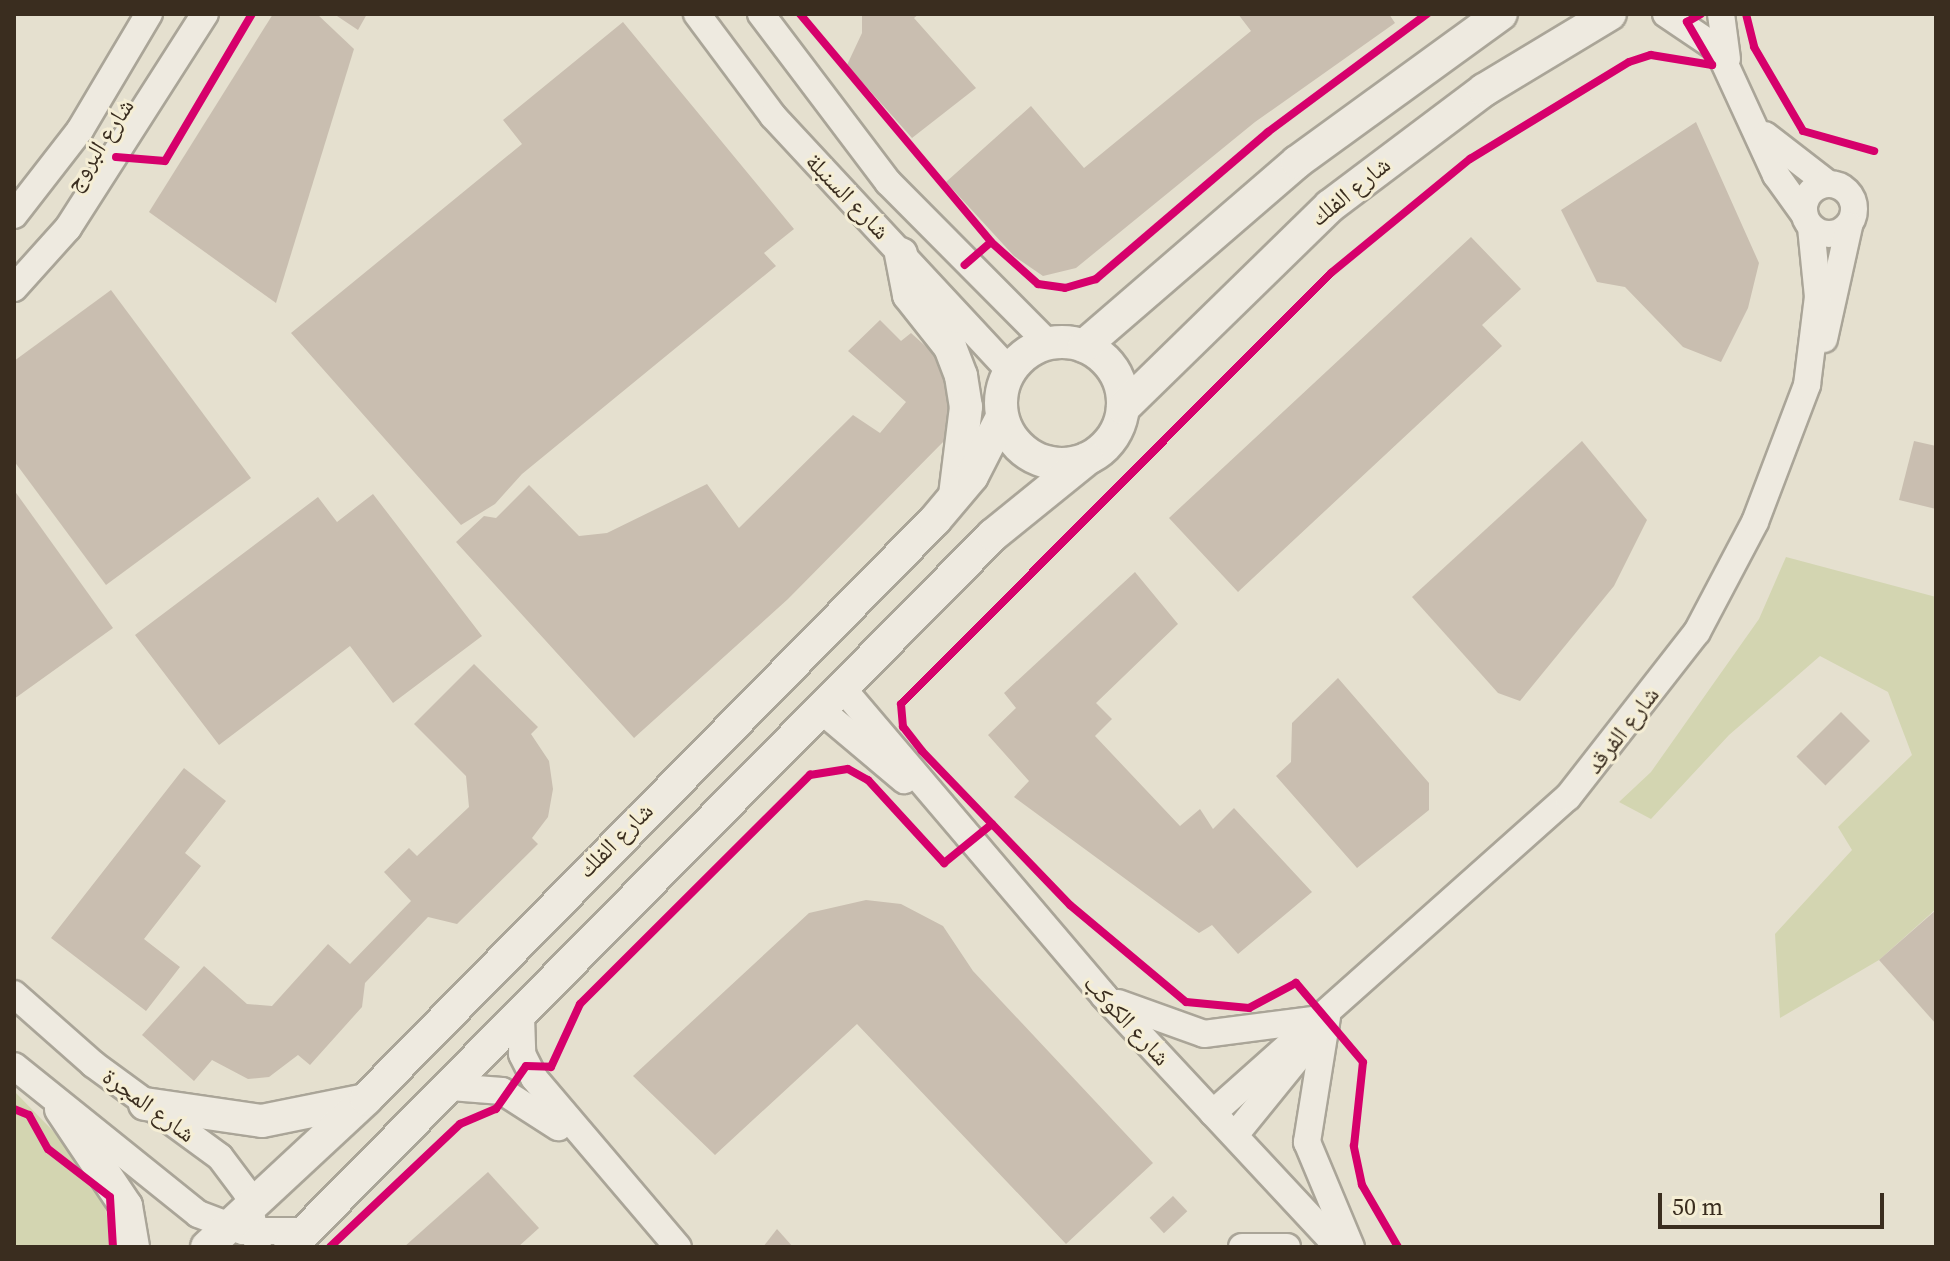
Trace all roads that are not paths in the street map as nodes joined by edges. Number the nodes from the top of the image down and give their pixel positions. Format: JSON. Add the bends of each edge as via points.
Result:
{"nodes":[{"id":1,"x":149,"y":14,"type":"edge"},
{"id":2,"x":205,"y":14,"type":"edge"},
{"id":3,"x":697,"y":14,"type":"edge"},
{"id":4,"x":761,"y":14,"type":"edge"},
{"id":5,"x":1501,"y":14,"type":"edge"},
{"id":6,"x":1610,"y":14,"type":"edge"},
{"id":7,"x":1666,"y":14,"type":"edge"},
{"id":8,"x":1721,"y":14,"type":"edge"},
{"id":9,"x":1730,"y":66,"type":"junction"},
{"id":10,"x":1760,"y":129,"type":"junction"},
{"id":11,"x":1827,"y":183,"type":"junction"},
{"id":12,"x":14,"y":215,"type":"edge"},
{"id":13,"x":1808,"y":220,"type":"junction"},
{"id":14,"x":1849,"y":226,"type":"junction"},
{"id":15,"x":901,"y":254,"type":"junction"},
{"id":16,"x":14,"y":288,"type":"edge"},
{"id":17,"x":1047,"y":342,"type":"junction"},
{"id":18,"x":1084,"y":346,"type":"junction"},
{"id":19,"x":1811,"y":368,"type":"junction"},
{"id":20,"x":1009,"y":370,"type":"junction"},
{"id":21,"x":1123,"y":408,"type":"junction"},
{"id":22,"x":1002,"y":417,"type":"junction"},
{"id":23,"x":1087,"y":459,"type":"junction"},
{"id":24,"x":955,"y":499,"type":"junction"},
{"id":25,"x":832,"y":699,"type":"junction"},
{"id":26,"x":14,"y":994,"type":"edge"},
{"id":27,"x":1104,"y":996,"type":"junction"},
{"id":28,"x":521,"y":1017,"type":"junction"},
{"id":29,"x":1327,"y":1017,"type":"junction"},
{"id":30,"x":14,"y":1066,"type":"edge"},
{"id":31,"x":451,"y":1087,"type":"junction"},
{"id":32,"x":366,"y":1099,"type":"junction"},
{"id":33,"x":145,"y":1104,"type":"junction"},
{"id":34,"x":61,"y":1109,"type":"junction"},
{"id":35,"x":1213,"y":1113,"type":"junction"},
{"id":36,"x":1235,"y":1135,"type":"junction"},
{"id":37,"x":604,"y":1163,"type":"junction"},
{"id":38,"x":241,"y":1232,"type":"edge"},
{"id":39,"x":298,"y":1239,"type":"edge"},
{"id":40,"x":133,"y":1247,"type":"edge"},
{"id":41,"x":678,"y":1247,"type":"edge"},
{"id":42,"x":1242,"y":1247,"type":"edge"},
{"id":43,"x":1287,"y":1247,"type":"edge"},
{"id":44,"x":1338,"y":1247,"type":"edge"},
{"id":45,"x":1351,"y":1247,"type":"edge"}],
"edges":[{"from":1,"to":12,"type":"street","name":"شارع البروج","via":[[88,117]]},
{"from":2,"to":16,"type":"street","name":"شارع البروج","via":[[68,228]]},
{"from":3,"to":15,"type":"street","name":"شارع السنبلة","via":[[773,116]]},
{"from":4,"to":17,"type":"street","name":"شارع السنبلة","via":[[888,182]]},
{"from":5,"to":18,"type":"street","via":[[1297,162]]},
{"from":6,"to":21,"type":"street","name":"شارع الفلك","via":[[1484,90],[1330,206]]},
{"from":7,"to":9,"type":"street","name":"شارع الفرقد","via":[[1704,34]]},
{"from":8,"to":9,"type":"street","name":"شارع الفرقد"},
{"from":9,"to":10,"type":"street","name":"شارع الفرقد"},
{"from":10,"to":11,"type":"street","name":"شارع الفرقد"},
{"from":10,"to":13,"type":"street","name":"شارع الفرقد","via":[[1776,175]]},
{"from":11,"to":13,"type":"street","via":[[1812,190]]},
{"from":11,"to":14,"type":"street","via":[[1853,197]]},
{"from":13,"to":14,"type":"street","via":[[1826,234]]},
{"from":13,"to":19,"type":"street","name":"شارع الفرقد","via":[[1818,297]]},
{"from":14,"to":19,"type":"street","name":"شارع الفرقد","via":[[1839,299]]},
{"from":15,"to":20,"type":"street","name":"شارع السنبلة"},
{"from":15,"to":24,"type":"street","via":[[909,295],[950,347],[961,376],[966,407]]},
{"from":17,"to":18,"type":"street"},
{"from":17,"to":20,"type":"street"},
{"from":18,"to":21,"type":"street","via":[[1110,364]]},
{"from":19,"to":29,"type":"street","name":"شارع الفرقد","via":[[1780,462],[1726,581],[1625,731],[1537,827]]},
{"from":20,"to":22,"type":"street"},
{"from":21,"to":23,"type":"street","via":[[1112,438]]},
{"from":22,"to":23,"type":"street","via":[[1021,449],[1037,459]]},
{"from":22,"to":24,"type":"street","name":"شارع الفلك"},
{"from":23,"to":25,"type":"street","via":[[1010,519]]},
{"from":24,"to":32,"type":"street","name":"شارع الفلك"},
{"from":25,"to":27,"type":"street","name":"شارع الكوكب","via":[[922,789]]},
{"from":25,"to":28,"type":"street"},
{"from":26,"to":33,"type":"street","name":"شارع المجرة"},
{"from":27,"to":29,"type":"street","via":[[1204,1034]]},
{"from":27,"to":35,"type":"street","name":"شارع الكوكب"},
{"from":28,"to":31,"type":"street"},
{"from":28,"to":37,"type":"street","via":[[526,1066]]},
{"from":29,"to":35,"type":"street","name":"شارع الفرقد"},
{"from":29,"to":36,"type":"street","name":"شارع الفرقد","via":[[1286,1080]]},
{"from":29,"to":45,"type":"street","via":[[1307,1142]]},
{"from":30,"to":34,"type":"street"},
{"from":31,"to":37,"type":"street","via":[[520,1098]]},
{"from":31,"to":39,"type":"street"},
{"from":32,"to":33,"type":"street","via":[[262,1121]]},
{"from":32,"to":38,"type":"street","name":"شارع الفلك"},
{"from":33,"to":38,"type":"street","name":"شارع المجرة","via":[[220,1157]]},
{"from":34,"to":38,"type":"street","via":[[183,1206]]},
{"from":34,"to":40,"type":"street","via":[[126,1206]]},
{"from":35,"to":36,"type":"street","name":"شارع الكوكب"},
{"from":36,"to":44,"type":"street","name":"شارع الكوكب"},
{"from":37,"to":41,"type":"street"},
{"from":38,"to":39,"type":"street"},
{"from":42,"to":43,"type":"street"}]}
